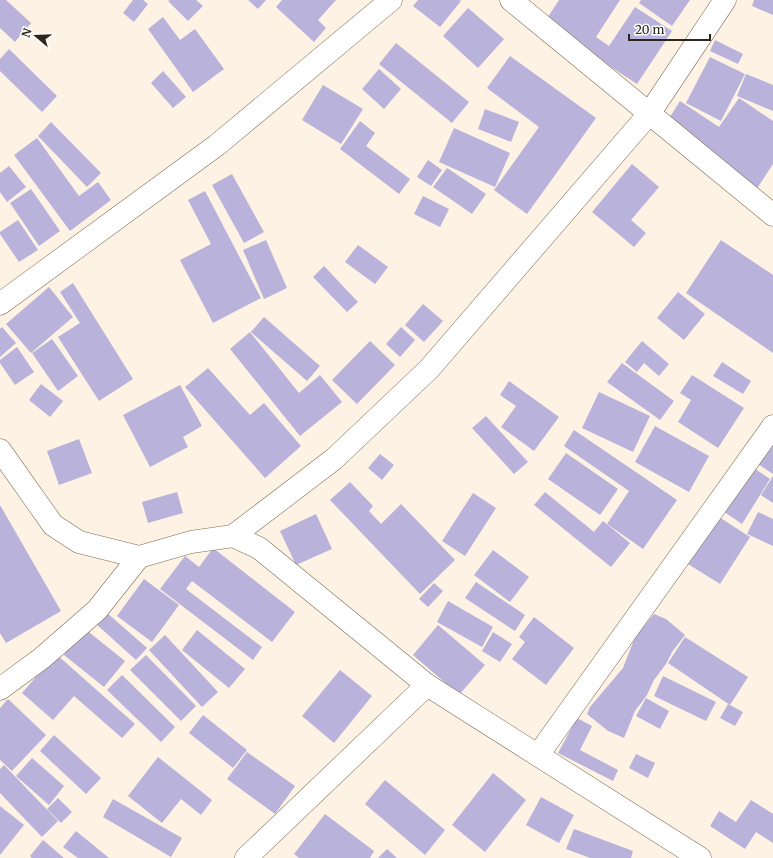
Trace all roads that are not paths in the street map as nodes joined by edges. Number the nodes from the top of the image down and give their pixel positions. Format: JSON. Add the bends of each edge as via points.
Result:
{"nodes":[{"id":1,"x":391,"y":0,"type":"edge"},
{"id":2,"x":511,"y":0,"type":"edge"},
{"id":3,"x":725,"y":0,"type":"edge"},
{"id":4,"x":649,"y":114,"type":"junction"},
{"id":5,"x":773,"y":215,"type":"edge"},
{"id":6,"x":0,"y":304,"type":"edge"},
{"id":7,"x":773,"y":426,"type":"edge"},
{"id":8,"x":0,"y":450,"type":"edge"},
{"id":9,"x":233,"y":536,"type":"junction"},
{"id":10,"x":140,"y":557,"type":"junction"},
{"id":11,"x":427,"y":685,"type":"junction"},
{"id":12,"x":0,"y":688,"type":"edge"},
{"id":13,"x":538,"y":755,"type":"junction"},
{"id":14,"x":695,"y":857,"type":"edge"},
{"id":15,"x":246,"y":858,"type":"edge"}],
"edges":[{"from":1,"to":6,"type":"street","via":[[217,145]]},
{"from":2,"to":4,"type":"street"},
{"from":3,"to":4,"type":"street"},
{"from":4,"to":5,"type":"street"},
{"from":4,"to":9,"type":"street","via":[[429,369],[334,459]]},
{"from":7,"to":13,"type":"street"},
{"from":8,"to":10,"type":"street","via":[[53,525],[79,542]]},
{"from":9,"to":10,"type":"street","via":[[191,542]]},
{"from":9,"to":11,"type":"street","via":[[259,548]]},
{"from":10,"to":12,"type":"street","via":[[97,610],[42,658]]},
{"from":11,"to":13,"type":"street"},
{"from":11,"to":15,"type":"street"},
{"from":13,"to":14,"type":"street"}]}
